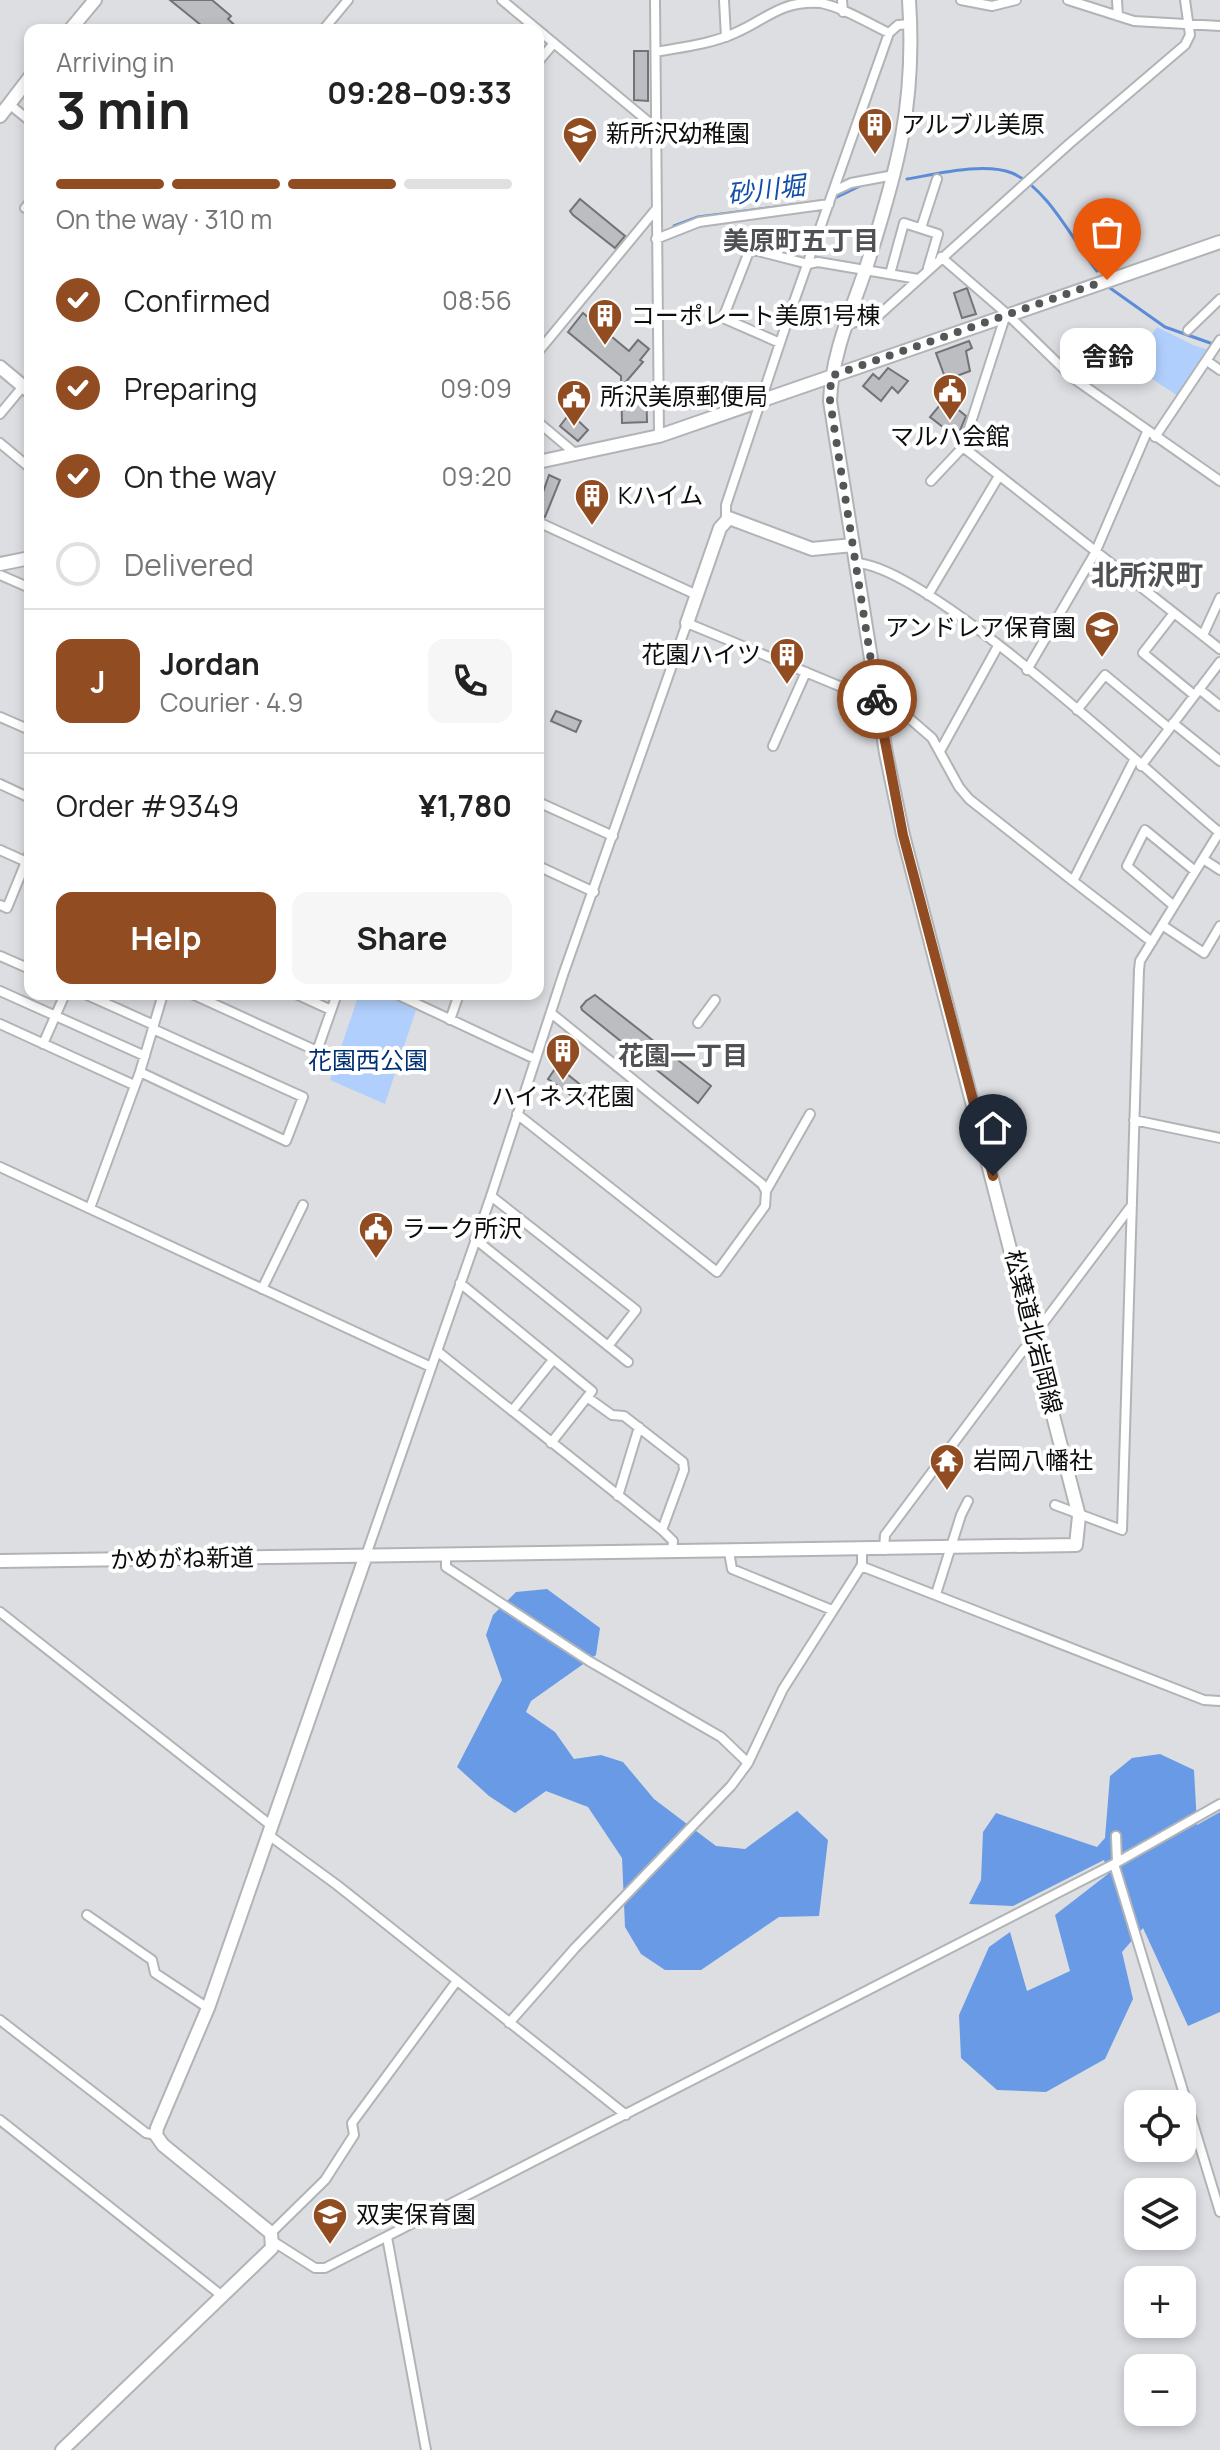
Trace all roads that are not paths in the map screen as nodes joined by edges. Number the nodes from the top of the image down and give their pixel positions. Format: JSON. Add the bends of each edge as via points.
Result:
{"nodes":[{"id":1,"x":95,"y":0,"type":"edge"},
{"id":2,"x":348,"y":0,"type":"edge"},
{"id":3,"x":502,"y":0,"type":"edge"},
{"id":4,"x":655,"y":0,"type":"edge"},
{"id":5,"x":724,"y":0,"type":"edge"},
{"id":6,"x":842,"y":0,"type":"edge"},
{"id":7,"x":909,"y":0,"type":"edge"},
{"id":8,"x":961,"y":0,"type":"edge"},
{"id":9,"x":1016,"y":0,"type":"edge"},
{"id":10,"x":1068,"y":0,"type":"edge"},
{"id":11,"x":1117,"y":0,"type":"edge"},
{"id":12,"x":1185,"y":0,"type":"edge"},
{"id":13,"x":784,"y":2,"type":"edge"},
{"id":14,"x":984,"y":2,"type":"edge"},
{"id":15,"x":843,"y":12,"type":"junction"},
{"id":16,"x":1118,"y":16,"type":"junction"},
{"id":17,"x":75,"y":24,"type":"edge"},
{"id":18,"x":328,"y":24,"type":"edge"},
{"id":19,"x":531,"y":24,"type":"edge"},
{"id":20,"x":911,"y":24,"type":"junction"},
{"id":21,"x":1186,"y":26,"type":"junction"},
{"id":22,"x":1220,"y":26,"type":"edge"},
{"id":23,"x":889,"y":33,"type":"junction"},
{"id":24,"x":544,"y":35,"type":"edge"},
{"id":25,"x":726,"y":37,"type":"junction"},
{"id":26,"x":554,"y":43,"type":"junction"},
{"id":27,"x":656,"y":52,"type":"junction"},
{"id":28,"x":544,"y":55,"type":"edge"},
{"id":29,"x":24,"y":85,"type":"edge"},
{"id":30,"x":9,"y":104,"type":"junction"},
{"id":31,"x":0,"y":116,"type":"edge"},
{"id":32,"x":24,"y":116,"type":"edge"},
{"id":33,"x":656,"y":128,"type":"junction"},
{"id":34,"x":894,"y":175,"type":"junction"},
{"id":35,"x":937,"y":179,"type":"dead end"},
{"id":36,"x":831,"y":197,"type":"junction"},
{"id":37,"x":657,"y":207,"type":"junction"},
{"id":38,"x":921,"y":228,"type":"junction"},
{"id":39,"x":656,"y":239,"type":"junction"},
{"id":40,"x":1220,"y":242,"type":"edge"},
{"id":41,"x":941,"y":257,"type":"junction"},
{"id":42,"x":808,"y":264,"type":"junction"},
{"id":43,"x":865,"y":269,"type":"junction"},
{"id":44,"x":928,"y":269,"type":"junction"},
{"id":45,"x":890,"y":274,"type":"junction"},
{"id":46,"x":918,"y":279,"type":"junction"},
{"id":47,"x":1220,"y":299,"type":"edge"},
{"id":48,"x":1007,"y":314,"type":"junction"},
{"id":49,"x":846,"y":325,"type":"junction"},
{"id":50,"x":1188,"y":330,"type":"dead end"},
{"id":51,"x":780,"y":343,"type":"junction"},
{"id":52,"x":1218,"y":343,"type":"edge"},
{"id":53,"x":544,"y":345,"type":"edge"},
{"id":54,"x":1207,"y":361,"type":"junction"},
{"id":55,"x":0,"y":367,"type":"edge"},
{"id":56,"x":1220,"y":370,"type":"edge"},
{"id":57,"x":831,"y":376,"type":"junction"},
{"id":58,"x":24,"y":382,"type":"edge"},
{"id":59,"x":24,"y":389,"type":"edge"},
{"id":60,"x":761,"y":400,"type":"junction"},
{"id":61,"x":0,"y":414,"type":"edge"},
{"id":62,"x":544,"y":427,"type":"edge"},
{"id":63,"x":1151,"y":434,"type":"junction"},
{"id":64,"x":659,"y":436,"type":"junction"},
{"id":65,"x":0,"y":443,"type":"edge"},
{"id":66,"x":963,"y":447,"type":"junction"},
{"id":67,"x":577,"y":454,"type":"junction"},
{"id":68,"x":544,"y":461,"type":"edge"},
{"id":69,"x":24,"y":463,"type":"edge"},
{"id":70,"x":999,"y":476,"type":"junction"},
{"id":71,"x":931,"y":481,"type":"dead end"},
{"id":72,"x":1220,"y":481,"type":"edge"},
{"id":73,"x":726,"y":520,"type":"junction"},
{"id":74,"x":544,"y":525,"type":"edge"},
{"id":75,"x":853,"y":545,"type":"junction"},
{"id":76,"x":1095,"y":553,"type":"junction"},
{"id":77,"x":24,"y":559,"type":"edge"},
{"id":78,"x":856,"y":563,"type":"junction"},
{"id":79,"x":0,"y":564,"type":"edge"},
{"id":80,"x":0,"y":575,"type":"edge"},
{"id":81,"x":24,"y":585,"type":"edge"},
{"id":82,"x":697,"y":595,"type":"junction"},
{"id":83,"x":928,"y":595,"type":"junction"},
{"id":84,"x":1220,"y":598,"type":"edge"},
{"id":85,"x":1174,"y":613,"type":"junction"},
{"id":86,"x":687,"y":623,"type":"junction"},
{"id":87,"x":1203,"y":635,"type":"junction"},
{"id":88,"x":998,"y":646,"type":"junction"},
{"id":89,"x":1220,"y":649,"type":"edge"},
{"id":90,"x":1220,"y":662,"type":"edge"},
{"id":91,"x":1027,"y":670,"type":"junction"},
{"id":92,"x":806,"y":672,"type":"junction"},
{"id":93,"x":1196,"y":692,"type":"junction"},
{"id":94,"x":878,"y":701,"type":"junction"},
{"id":95,"x":1220,"y":706,"type":"edge"},
{"id":96,"x":1077,"y":710,"type":"junction"},
{"id":97,"x":0,"y":717,"type":"edge"},
{"id":98,"x":1171,"y":726,"type":"junction"},
{"id":99,"x":24,"y":727,"type":"edge"},
{"id":100,"x":773,"y":746,"type":"dead end"},
{"id":101,"x":940,"y":751,"type":"junction"},
{"id":102,"x":1220,"y":761,"type":"edge"},
{"id":103,"x":1138,"y":763,"type":"junction"},
{"id":104,"x":0,"y":784,"type":"edge"},
{"id":105,"x":24,"y":795,"type":"edge"},
{"id":106,"x":544,"y":805,"type":"edge"},
{"id":107,"x":1219,"y":832,"type":"edge"},
{"id":108,"x":613,"y":836,"type":"junction"},
{"id":109,"x":0,"y":850,"type":"edge"},
{"id":110,"x":1203,"y":859,"type":"junction"},
{"id":111,"x":24,"y":860,"type":"edge"},
{"id":112,"x":544,"y":869,"type":"edge"},
{"id":113,"x":1220,"y":870,"type":"edge"},
{"id":114,"x":24,"y":871,"type":"edge"},
{"id":115,"x":1195,"y":871,"type":"junction"},
{"id":116,"x":1073,"y":881,"type":"junction"},
{"id":117,"x":594,"y":892,"type":"junction"},
{"id":118,"x":0,"y":905,"type":"edge"},
{"id":119,"x":1174,"y":906,"type":"junction"},
{"id":120,"x":1162,"y":925,"type":"junction"},
{"id":121,"x":1220,"y":926,"type":"edge"},
{"id":122,"x":1152,"y":942,"type":"junction"},
{"id":123,"x":0,"y":956,"type":"edge"},
{"id":124,"x":24,"y":966,"type":"edge"},
{"id":125,"x":0,"y":991,"type":"edge"},
{"id":126,"x":62,"y":1000,"type":"edge"},
{"id":127,"x":97,"y":1000,"type":"edge"},
{"id":128,"x":161,"y":1000,"type":"edge"},
{"id":129,"x":205,"y":1000,"type":"edge"},
{"id":130,"x":309,"y":1000,"type":"edge"},
{"id":131,"x":335,"y":1000,"type":"edge"},
{"id":132,"x":408,"y":1000,"type":"edge"},
{"id":133,"x":457,"y":1000,"type":"edge"},
{"id":134,"x":715,"y":1000,"type":"dead end"},
{"id":135,"x":331,"y":1010,"type":"junction"},
{"id":136,"x":551,"y":1013,"type":"junction"},
{"id":137,"x":55,"y":1016,"type":"junction"},
{"id":138,"x":450,"y":1020,"type":"junction"},
{"id":139,"x":698,"y":1023,"type":"dead end"},
{"id":140,"x":0,"y":1024,"type":"edge"},
{"id":141,"x":153,"y":1027,"type":"junction"},
{"id":142,"x":43,"y":1044,"type":"junction"},
{"id":143,"x":145,"y":1056,"type":"junction"},
{"id":144,"x":535,"y":1059,"type":"junction"},
{"id":145,"x":140,"y":1072,"type":"junction"},
{"id":146,"x":134,"y":1085,"type":"junction"},
{"id":147,"x":517,"y":1114,"type":"junction"},
{"id":148,"x":810,"y":1114,"type":"dead end"},
{"id":149,"x":1134,"y":1120,"type":"junction"},
{"id":150,"x":1220,"y":1138,"type":"edge"},
{"id":151,"x":0,"y":1167,"type":"edge"},
{"id":152,"x":766,"y":1191,"type":"junction"},
{"id":153,"x":491,"y":1196,"type":"junction"},
{"id":154,"x":303,"y":1205,"type":"dead end"},
{"id":155,"x":1132,"y":1205,"type":"junction"},
{"id":156,"x":90,"y":1208,"type":"junction"},
{"id":157,"x":475,"y":1239,"type":"junction"},
{"id":158,"x":460,"y":1283,"type":"junction"},
{"id":159,"x":262,"y":1289,"type":"junction"},
{"id":160,"x":1033,"y":1326,"type":"junction"},
{"id":161,"x":608,"y":1346,"type":"junction"},
{"id":162,"x":1038,"y":1346,"type":"junction"},
{"id":163,"x":437,"y":1351,"type":"junction"},
{"id":164,"x":553,"y":1360,"type":"junction"},
{"id":165,"x":628,"y":1362,"type":"dead end"},
{"id":166,"x":431,"y":1367,"type":"junction"},
{"id":167,"x":587,"y":1397,"type":"junction"},
{"id":168,"x":512,"y":1411,"type":"junction"},
{"id":169,"x":639,"y":1427,"type":"junction"},
{"id":170,"x":551,"y":1443,"type":"junction"},
{"id":171,"x":618,"y":1496,"type":"junction"},
{"id":172,"x":968,"y":1501,"type":"dead end"},
{"id":173,"x":1055,"y":1505,"type":"dead end"},
{"id":174,"x":1079,"y":1516,"type":"junction"},
{"id":175,"x":662,"y":1530,"type":"junction"},
{"id":176,"x":1076,"y":1545,"type":"joint"},
{"id":177,"x":952,"y":1549,"type":"junction"},
{"id":178,"x":862,"y":1550,"type":"junction"},
{"id":179,"x":884,"y":1550,"type":"junction"},
{"id":180,"x":729,"y":1552,"type":"junction"},
{"id":181,"x":672,"y":1553,"type":"junction"},
{"id":182,"x":446,"y":1557,"type":"junction"},
{"id":183,"x":365,"y":1558,"type":"junction"},
{"id":184,"x":0,"y":1561,"type":"edge"},
{"id":185,"x":861,"y":1566,"type":"junction"},
{"id":186,"x":936,"y":1594,"type":"junction"},
{"id":187,"x":832,"y":1610,"type":"junction"},
{"id":188,"x":0,"y":1612,"type":"edge"},
{"id":189,"x":1220,"y":1701,"type":"edge"},
{"id":190,"x":748,"y":1763,"type":"junction"},
{"id":191,"x":1220,"y":1804,"type":"edge"},
{"id":192,"x":272,"y":1832,"type":"junction"},
{"id":193,"x":1116,"y":1836,"type":"dead end"},
{"id":194,"x":1115,"y":1863,"type":"junction"},
{"id":195,"x":87,"y":1915,"type":"dead end"},
{"id":196,"x":456,"y":1982,"type":"junction"},
{"id":197,"x":208,"y":2008,"type":"junction"},
{"id":198,"x":0,"y":2020,"type":"edge"},
{"id":199,"x":509,"y":2023,"type":"junction"},
{"id":200,"x":626,"y":2115,"type":"junction"},
{"id":201,"x":0,"y":2120,"type":"edge"},
{"id":202,"x":156,"y":2135,"type":"junction"},
{"id":203,"x":1220,"y":2212,"type":"edge"},
{"id":204,"x":272,"y":2237,"type":"junction"},
{"id":205,"x":387,"y":2237,"type":"junction"},
{"id":206,"x":221,"y":2295,"type":"junction"},
{"id":207,"x":62,"y":2450,"type":"edge"},
{"id":208,"x":426,"y":2450,"type":"edge"}],
"edges":[{"from":1,"to":17,"type":"street"},
{"from":2,"to":18,"type":"street"},
{"from":3,"to":19,"type":"street"},
{"from":4,"to":27,"type":"street"},
{"from":5,"to":25,"type":"street"},
{"from":6,"to":15,"type":"street"},
{"from":7,"to":20,"type":"street","name":"松葉道北岩岡線"},
{"from":8,"to":14,"type":"street"},
{"from":9,"to":14,"type":"street","via":[[992,6]]},
{"from":10,"to":16,"type":"street"},
{"from":11,"to":16,"type":"street"},
{"from":12,"to":21,"type":"street"},
{"from":13,"to":15,"type":"street","via":[[821,3]]},
{"from":13,"to":25,"type":"street"},
{"from":15,"to":23,"type":"street"},
{"from":16,"to":21,"type":"street"},
{"from":20,"to":23,"type":"street"},
{"from":20,"to":34,"type":"street","name":"松葉道北岩岡線","via":[[909,106]]},
{"from":21,"to":22,"type":"street"},
{"from":21,"to":41,"type":"street","via":[[1190,35],[1185,45]]},
{"from":23,"to":36,"type":"street"},
{"from":24,"to":26,"type":"street"},
{"from":25,"to":27,"type":"street"},
{"from":26,"to":28,"type":"street"},
{"from":26,"to":33,"type":"street"},
{"from":27,"to":33,"type":"street"},
{"from":29,"to":30,"type":"street"},
{"from":30,"to":31,"type":"street"},
{"from":30,"to":32,"type":"street"},
{"from":33,"to":37,"type":"street"},
{"from":34,"to":36,"type":"street","via":[[851,183]]},
{"from":34,"to":43,"type":"street","name":"松葉道北岩岡線"},
{"from":35,"to":38,"type":"street"},
{"from":36,"to":39,"type":"street","via":[[699,222]]},
{"from":36,"to":42,"type":"street"},
{"from":37,"to":39,"type":"street"},
{"from":37,"to":53,"type":"street"},
{"from":38,"to":44,"type":"street","via":[[938,234]]},
{"from":38,"to":45,"type":"street","via":[[904,223]]},
{"from":39,"to":64,"type":"street"},
{"from":40,"to":48,"type":"street"},
{"from":41,"to":44,"type":"street"},
{"from":41,"to":48,"type":"street"},
{"from":42,"to":43,"type":"street"},
{"from":42,"to":51,"type":"street"},
{"from":42,"to":51,"type":"street","via":[[750,249],[723,318]]},
{"from":43,"to":45,"type":"street"},
{"from":43,"to":49,"type":"street","name":"松葉道北岩岡線"},
{"from":44,"to":46,"type":"street"},
{"from":45,"to":46,"type":"street"},
{"from":46,"to":49,"type":"street","via":[[879,315]]},
{"from":47,"to":50,"type":"street"},
{"from":48,"to":57,"type":"street"},
{"from":48,"to":63,"type":"street","via":[[1073,378]]},
{"from":48,"to":66,"type":"street"},
{"from":49,"to":57,"type":"street","name":"松葉道北岩岡線"},
{"from":51,"to":60,"type":"street"},
{"from":52,"to":54,"type":"street"},
{"from":54,"to":56,"type":"street"},
{"from":54,"to":63,"type":"street"},
{"from":55,"to":58,"type":"street"},
{"from":57,"to":60,"type":"street"},
{"from":57,"to":75,"type":"street","name":"松葉道北岩岡線","via":[[830,401]]},
{"from":59,"to":61,"type":"street"},
{"from":60,"to":64,"type":"street"},
{"from":60,"to":73,"type":"street","via":[[726,505]]},
{"from":62,"to":67,"type":"street"},
{"from":63,"to":72,"type":"street"},
{"from":63,"to":76,"type":"street"},
{"from":64,"to":67,"type":"street"},
{"from":65,"to":69,"type":"street"},
{"from":66,"to":70,"type":"street"},
{"from":66,"to":71,"type":"street"},
{"from":67,"to":68,"type":"street"},
{"from":70,"to":76,"type":"street"},
{"from":70,"to":83,"type":"street"},
{"from":73,"to":75,"type":"street","via":[[736,519],[812,549]]},
{"from":73,"to":82,"type":"street"},
{"from":74,"to":82,"type":"street"},
{"from":75,"to":78,"type":"street","name":"松葉道北岩岡線"},
{"from":76,"to":85,"type":"street"},
{"from":76,"to":91,"type":"street"},
{"from":77,"to":79,"type":"street"},
{"from":78,"to":83,"type":"street","via":[[871,564]]},
{"from":78,"to":94,"type":"street","name":"松葉道北岩岡線"},
{"from":80,"to":81,"type":"street"},
{"from":82,"to":86,"type":"street"},
{"from":83,"to":88,"type":"street"},
{"from":84,"to":87,"type":"street"},
{"from":85,"to":87,"type":"street"},
{"from":85,"to":93,"type":"street","via":[[1143,653]]},
{"from":86,"to":92,"type":"street"},
{"from":86,"to":108,"type":"street"},
{"from":87,"to":89,"type":"street"},
{"from":88,"to":91,"type":"street"},
{"from":88,"to":101,"type":"street"},
{"from":90,"to":93,"type":"street"},
{"from":91,"to":96,"type":"street"},
{"from":92,"to":94,"type":"street"},
{"from":92,"to":100,"type":"street"},
{"from":93,"to":95,"type":"street"},
{"from":93,"to":98,"type":"street"},
{"from":94,"to":101,"type":"street","via":[[910,717]]},
{"from":94,"to":160,"type":"street","name":"松葉道北岩岡線","via":[[903,835]]},
{"from":96,"to":98,"type":"street","via":[[1105,675]]},
{"from":96,"to":103,"type":"street"},
{"from":97,"to":99,"type":"street"},
{"from":98,"to":102,"type":"street"},
{"from":98,"to":103,"type":"street"},
{"from":101,"to":116,"type":"street","via":[[969,799]]},
{"from":103,"to":107,"type":"street"},
{"from":103,"to":116,"type":"street"},
{"from":104,"to":105,"type":"street"},
{"from":106,"to":108,"type":"street"},
{"from":107,"to":110,"type":"street"},
{"from":108,"to":117,"type":"street"},
{"from":109,"to":111,"type":"street"},
{"from":110,"to":113,"type":"street"},
{"from":110,"to":115,"type":"street"},
{"from":112,"to":117,"type":"street"},
{"from":114,"to":118,"type":"street","via":[[7,908]]},
{"from":115,"to":119,"type":"street"},
{"from":115,"to":119,"type":"street","via":[[1145,830],[1127,866]]},
{"from":116,"to":122,"type":"street"},
{"from":117,"to":136,"type":"street"},
{"from":119,"to":120,"type":"street"},
{"from":120,"to":121,"type":"street","via":[[1204,953]]},
{"from":120,"to":122,"type":"street"},
{"from":122,"to":149,"type":"street","via":[[1139,970]]},
{"from":123,"to":124,"type":"street"},
{"from":125,"to":137,"type":"street"},
{"from":126,"to":137,"type":"street"},
{"from":127,"to":141,"type":"street"},
{"from":128,"to":141,"type":"street"},
{"from":129,"to":135,"type":"street","via":[[317,1051]]},
{"from":130,"to":135,"type":"street"},
{"from":131,"to":135,"type":"street"},
{"from":132,"to":138,"type":"street"},
{"from":133,"to":138,"type":"street"},
{"from":134,"to":139,"type":"street"},
{"from":136,"to":144,"type":"street"},
{"from":136,"to":152,"type":"street"},
{"from":137,"to":142,"type":"street"},
{"from":137,"to":143,"type":"street"},
{"from":138,"to":144,"type":"street"},
{"from":140,"to":142,"type":"street"},
{"from":141,"to":143,"type":"street"},
{"from":141,"to":145,"type":"street","via":[[303,1097],[286,1141]]},
{"from":142,"to":146,"type":"street"},
{"from":143,"to":145,"type":"street"},
{"from":144,"to":147,"type":"street"},
{"from":145,"to":146,"type":"street"},
{"from":146,"to":156,"type":"street"},
{"from":147,"to":152,"type":"street","via":[[717,1272],[765,1206]]},
{"from":147,"to":153,"type":"street"},
{"from":148,"to":152,"type":"street"},
{"from":149,"to":150,"type":"street"},
{"from":149,"to":155,"type":"street"},
{"from":151,"to":156,"type":"street"},
{"from":153,"to":157,"type":"street"},
{"from":153,"to":161,"type":"street","via":[[636,1310]]},
{"from":154,"to":159,"type":"street"},
{"from":155,"to":160,"type":"street","via":[[1044,1322]]},
{"from":155,"to":174,"type":"street","via":[[1122,1530]]},
{"from":156,"to":159,"type":"street"},
{"from":157,"to":158,"type":"street"},
{"from":157,"to":161,"type":"street"},
{"from":158,"to":163,"type":"street"},
{"from":158,"to":164,"type":"street"},
{"from":159,"to":166,"type":"street"},
{"from":160,"to":162,"type":"street","name":"松葉道北岩岡線"},
{"from":161,"to":165,"type":"street"},
{"from":162,"to":174,"type":"street","name":"松葉道北岩岡線"},
{"from":162,"to":179,"type":"street","via":[[1024,1349],[943,1456],[885,1535]]},
{"from":163,"to":166,"type":"street"},
{"from":163,"to":168,"type":"street"},
{"from":164,"to":167,"type":"street","via":[[592,1391]]},
{"from":164,"to":168,"type":"street"},
{"from":166,"to":183,"type":"street"},
{"from":167,"to":169,"type":"street"},
{"from":167,"to":170,"type":"street"},
{"from":168,"to":170,"type":"street"},
{"from":169,"to":171,"type":"street"},
{"from":169,"to":175,"type":"street","via":[[684,1466]]},
{"from":170,"to":171,"type":"street"},
{"from":171,"to":175,"type":"street"},
{"from":172,"to":177,"type":"street"},
{"from":173,"to":174,"type":"street"},
{"from":174,"to":176,"type":"street","name":"松葉道北岩岡線"},
{"from":175,"to":181,"type":"street","via":[[673,1541]]},
{"from":176,"to":177,"type":"street","name":"かめがね新道"},
{"from":177,"to":179,"type":"street","name":"かめがね新道"},
{"from":177,"to":186,"type":"street"},
{"from":178,"to":179,"type":"street","name":"かめがね新道"},
{"from":178,"to":180,"type":"street","name":"かめがね新道"},
{"from":178,"to":185,"type":"street"},
{"from":180,"to":181,"type":"street","name":"かめがね新道"},
{"from":180,"to":187,"type":"street","via":[[732,1569]]},
{"from":181,"to":182,"type":"street","name":"かめがね新道"},
{"from":182,"to":183,"type":"street","name":"かめがね新道"},
{"from":182,"to":190,"type":"street","via":[[446,1567],[589,1661],[721,1737]]},
{"from":183,"to":184,"type":"street","name":"かめがね新道"},
{"from":183,"to":192,"type":"street"},
{"from":185,"to":186,"type":"street"},
{"from":185,"to":187,"type":"street"},
{"from":186,"to":189,"type":"street","via":[[1204,1700]]},
{"from":187,"to":190,"type":"street","via":[[783,1689]]},
{"from":188,"to":192,"type":"street"},
{"from":190,"to":199,"type":"street"},
{"from":191,"to":194,"type":"street"},
{"from":192,"to":196,"type":"street"},
{"from":192,"to":197,"type":"street"},
{"from":193,"to":194,"type":"street"},
{"from":194,"to":200,"type":"street"},
{"from":194,"to":203,"type":"street"},
{"from":195,"to":197,"type":"street","via":[[152,1960],[155,1973]]},
{"from":196,"to":199,"type":"street"},
{"from":196,"to":204,"type":"street","via":[[352,2123],[354,2135],[325,2180]]},
{"from":197,"to":202,"type":"street"},
{"from":198,"to":202,"type":"street","via":[[146,2133]]},
{"from":199,"to":200,"type":"street"},
{"from":200,"to":205,"type":"street"},
{"from":201,"to":206,"type":"street"},
{"from":202,"to":204,"type":"street"},
{"from":204,"to":205,"type":"street","via":[[320,2269]]},
{"from":204,"to":206,"type":"street","via":[[266,2255]]},
{"from":205,"to":208,"type":"street"},
{"from":206,"to":207,"type":"street"}]}
